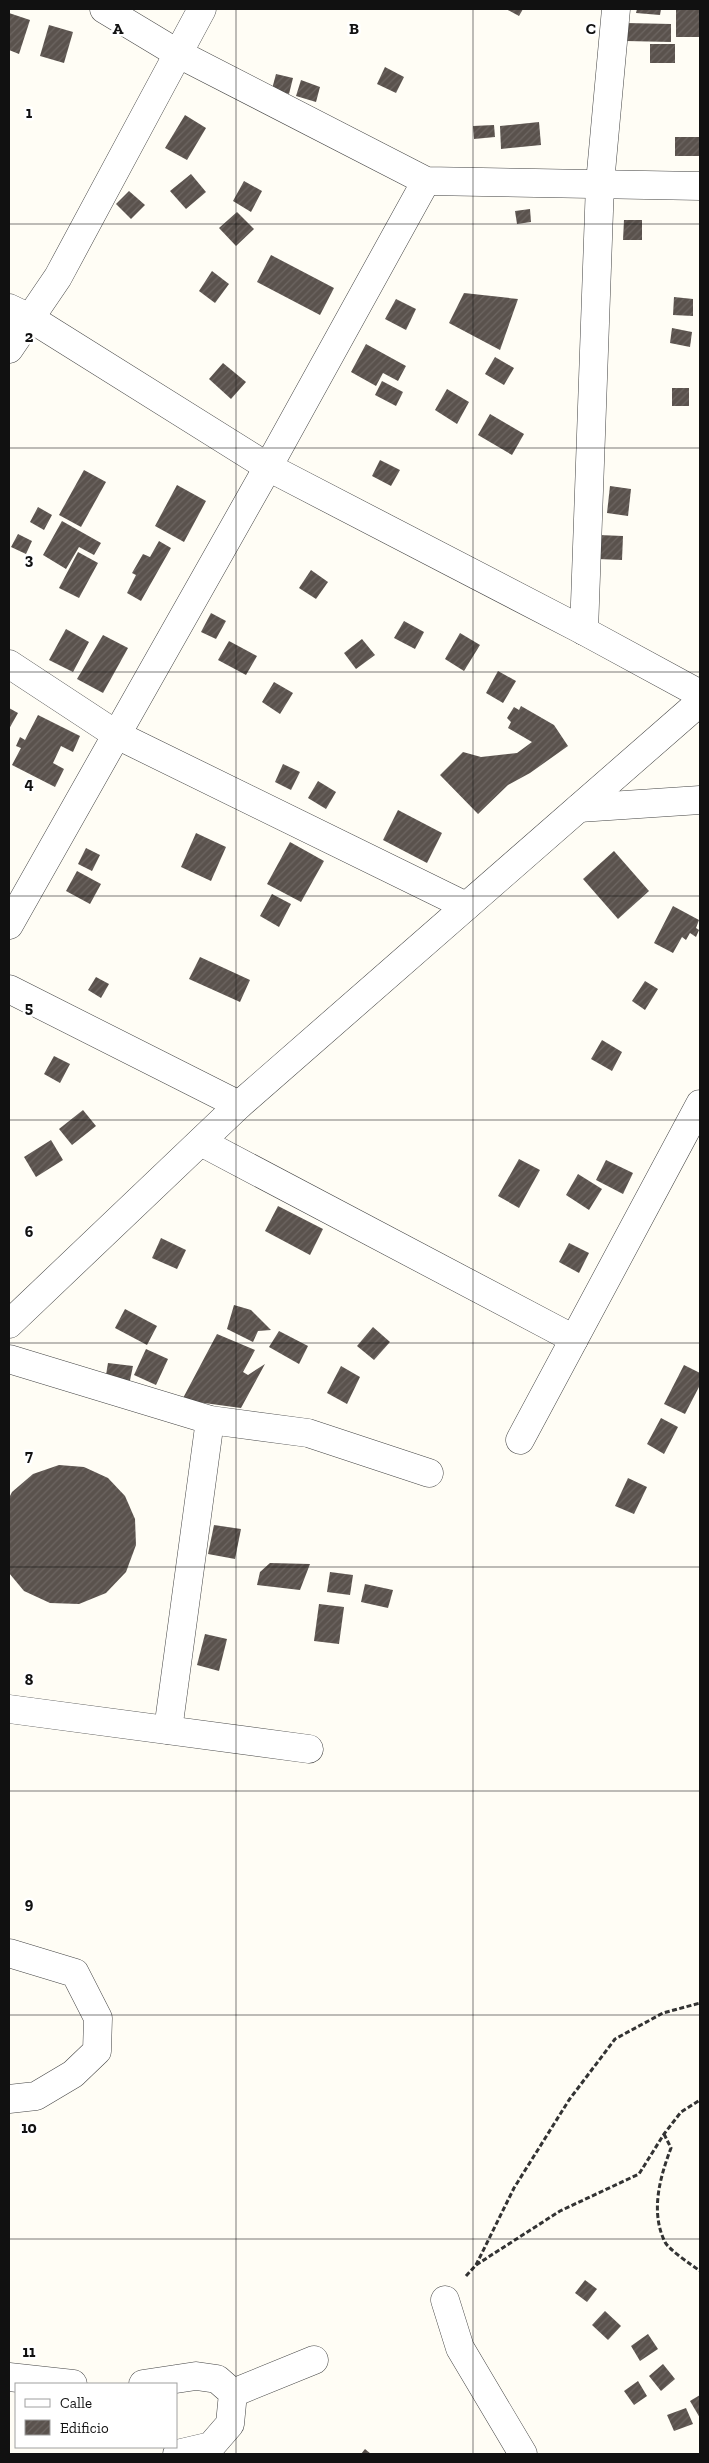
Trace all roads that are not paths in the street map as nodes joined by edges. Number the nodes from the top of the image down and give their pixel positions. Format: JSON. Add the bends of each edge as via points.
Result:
{"nodes":[{"id":1,"x":104,"y":9,"type":"edge"},
{"id":2,"x":202,"y":9,"type":"edge"},
{"id":3,"x":616,"y":9,"type":"edge"},
{"id":4,"x":177,"y":53,"type":"junction"},
{"id":5,"x":426,"y":182,"type":"junction"},
{"id":6,"x":600,"y":184,"type":"junction"},
{"id":7,"x":700,"y":186,"type":"edge"},
{"id":8,"x":19,"y":313,"type":"edge"},
{"id":9,"x":9,"y":349,"type":"edge"},
{"id":10,"x":268,"y":466,"type":"junction"},
{"id":11,"x":584,"y":630,"type":"junction"},
{"id":12,"x":9,"y":664,"type":"edge"},
{"id":13,"x":700,"y":694,"type":"edge"},
{"id":14,"x":700,"y":702,"type":"edge"},
{"id":15,"x":117,"y":735,"type":"junction"},
{"id":16,"x":700,"y":800,"type":"edge"},
{"id":17,"x":579,"y":808,"type":"junction"},
{"id":18,"x":466,"y":906,"type":"junction"},
{"id":19,"x":9,"y":924,"type":"edge"},
{"id":20,"x":9,"y":989,"type":"edge"},
{"id":21,"x":700,"y":1104,"type":"edge"},
{"id":22,"x":239,"y":1105,"type":"junction"},
{"id":23,"x":201,"y":1142,"type":"junction"},
{"id":24,"x":9,"y":1324,"type":"edge"},
{"id":25,"x":574,"y":1340,"type":"junction"},
{"id":26,"x":9,"y":1359,"type":"edge"},
{"id":27,"x":210,"y":1420,"type":"junction"},
{"id":28,"x":520,"y":1440,"type":"dead end"},
{"id":29,"x":429,"y":1473,"type":"dead end"},
{"id":30,"x":9,"y":1709,"type":"edge"},
{"id":31,"x":168,"y":1730,"type":"junction"},
{"id":32,"x":310,"y":1749,"type":"dead end"},
{"id":33,"x":9,"y":1952,"type":"edge"},
{"id":34,"x":9,"y":2099,"type":"edge"},
{"id":35,"x":445,"y":2300,"type":"road end"},
{"id":36,"x":314,"y":2360,"type":"dead end"},
{"id":37,"x":9,"y":2377,"type":"edge"},
{"id":38,"x":64,"y":2383,"type":"edge"},
{"id":39,"x":150,"y":2383,"type":"edge"},
{"id":40,"x":234,"y":2393,"type":"junction"},
{"id":41,"x":177,"y":2454,"type":"edge"},
{"id":42,"x":523,"y":2454,"type":"edge"}],
"edges":[{"from":1,"to":4,"type":"street"},
{"from":2,"to":4,"type":"street"},
{"from":3,"to":6,"type":"street"},
{"from":4,"to":5,"type":"street"},
{"from":4,"to":8,"type":"street","via":[[58,277]]},
{"from":5,"to":6,"type":"street"},
{"from":5,"to":10,"type":"street"},
{"from":6,"to":7,"type":"street"},
{"from":6,"to":11,"type":"street"},
{"from":8,"to":9,"type":"street"},
{"from":8,"to":10,"type":"street"},
{"from":10,"to":11,"type":"street"},
{"from":10,"to":15,"type":"street"},
{"from":11,"to":13,"type":"street"},
{"from":12,"to":15,"type":"street"},
{"from":14,"to":17,"type":"street"},
{"from":15,"to":18,"type":"street"},
{"from":15,"to":19,"type":"street"},
{"from":16,"to":17,"type":"street"},
{"from":17,"to":18,"type":"street"},
{"from":18,"to":22,"type":"street"},
{"from":20,"to":22,"type":"street"},
{"from":21,"to":25,"type":"street"},
{"from":22,"to":23,"type":"street"},
{"from":23,"to":24,"type":"street"},
{"from":23,"to":25,"type":"street"},
{"from":25,"to":28,"type":"street"},
{"from":26,"to":27,"type":"street"},
{"from":27,"to":29,"type":"street","via":[[308,1433]]},
{"from":27,"to":31,"type":"street"},
{"from":30,"to":31,"type":"street"},
{"from":31,"to":32,"type":"street"},
{"from":33,"to":34,"type":"street","via":[[75,1973],[98,2018],[97,2051],[72,2074],[36,2096]]},
{"from":35,"to":42,"type":"street","via":[[460,2348]]},
{"from":36,"to":40,"type":"street"},
{"from":37,"to":38,"type":"street"},
{"from":39,"to":40,"type":"street","via":[[196,2376],[216,2379]]},
{"from":40,"to":41,"type":"street","via":[[230,2424],[210,2446]]}]}
